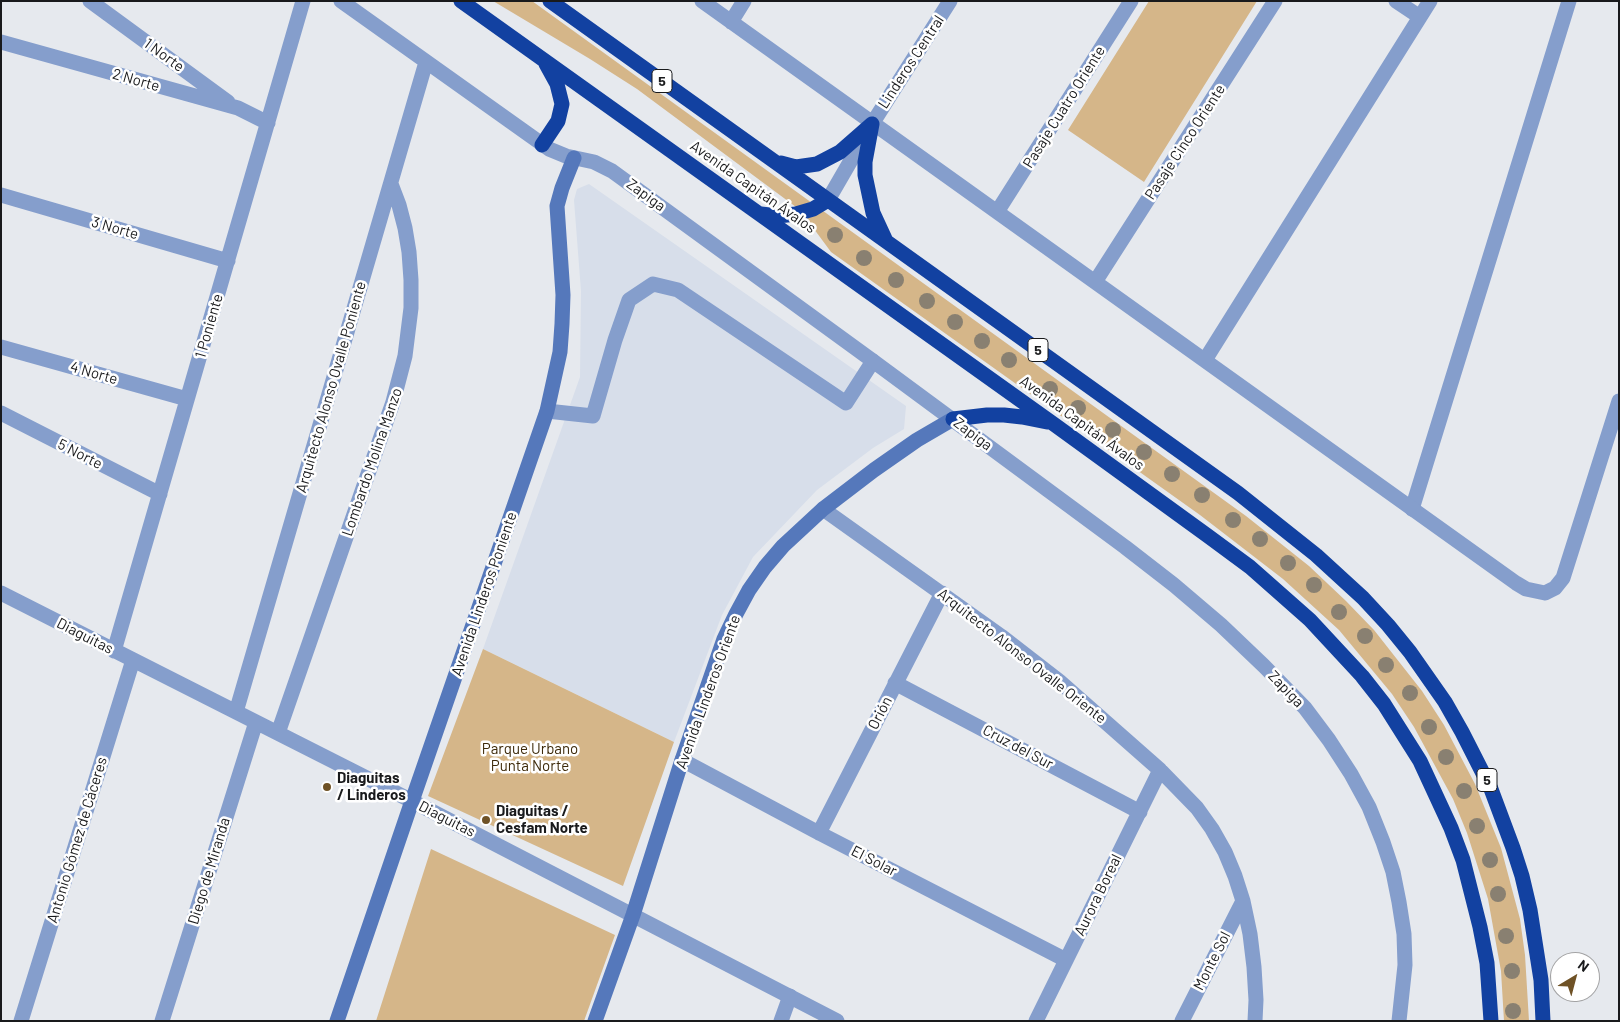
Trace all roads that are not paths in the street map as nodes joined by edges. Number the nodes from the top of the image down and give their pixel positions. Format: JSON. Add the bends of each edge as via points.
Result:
{"nodes":[{"id":1,"x":90,"y":1,"type":"edge"},
{"id":2,"x":303,"y":1,"type":"edge"},
{"id":3,"x":341,"y":1,"type":"edge"},
{"id":4,"x":461,"y":1,"type":"edge"},
{"id":5,"x":550,"y":1,"type":"edge"},
{"id":6,"x":702,"y":1,"type":"edge"},
{"id":7,"x":744,"y":1,"type":"edge"},
{"id":8,"x":950,"y":1,"type":"edge"},
{"id":9,"x":1131,"y":1,"type":"edge"},
{"id":10,"x":1275,"y":1,"type":"edge"},
{"id":11,"x":1396,"y":1,"type":"edge"},
{"id":12,"x":1430,"y":1,"type":"edge"},
{"id":13,"x":1569,"y":1,"type":"edge"},
{"id":14,"x":1420,"y":16,"type":"junction"},
{"id":15,"x":731,"y":22,"type":"junction"},
{"id":16,"x":1,"y":42,"type":"edge"},
{"id":17,"x":544,"y":60,"type":"junction"},
{"id":18,"x":426,"y":62,"type":"junction"},
{"id":19,"x":238,"y":108,"type":"junction"},
{"id":20,"x":268,"y":123,"type":"junction"},
{"id":21,"x":872,"y":124,"type":"junction"},
{"id":22,"x":542,"y":144,"type":"junction"},
{"id":23,"x":574,"y":158,"type":"junction"},
{"id":24,"x":775,"y":162,"type":"junction"},
{"id":25,"x":391,"y":184,"type":"junction"},
{"id":26,"x":1,"y":195,"type":"edge"},
{"id":27,"x":828,"y":200,"type":"junction"},
{"id":28,"x":997,"y":212,"type":"junction"},
{"id":29,"x":760,"y":214,"type":"junction"},
{"id":30,"x":887,"y":242,"type":"junction"},
{"id":31,"x":228,"y":261,"type":"junction"},
{"id":32,"x":1095,"y":282,"type":"junction"},
{"id":33,"x":1,"y":347,"type":"edge"},
{"id":34,"x":1205,"y":360,"type":"junction"},
{"id":35,"x":873,"y":361,"type":"junction"},
{"id":36,"x":187,"y":399,"type":"junction"},
{"id":37,"x":1619,"y":401,"type":"edge"},
{"id":38,"x":547,"y":412,"type":"junction"},
{"id":39,"x":1,"y":413,"type":"edge"},
{"id":40,"x":953,"y":419,"type":"junction"},
{"id":41,"x":1055,"y":425,"type":"junction"},
{"id":42,"x":160,"y":494,"type":"junction"},
{"id":43,"x":1412,"y":508,"type":"junction"},
{"id":44,"x":823,"y":509,"type":"junction"},
{"id":45,"x":1,"y":593,"type":"edge"},
{"id":46,"x":942,"y":593,"type":"junction"},
{"id":47,"x":114,"y":650,"type":"junction"},
{"id":48,"x":133,"y":660,"type":"junction"},
{"id":49,"x":896,"y":683,"type":"junction"},
{"id":50,"x":236,"y":712,"type":"junction"},
{"id":51,"x":256,"y":722,"type":"junction"},
{"id":52,"x":278,"y":733,"type":"junction"},
{"id":53,"x":682,"y":760,"type":"junction"},
{"id":54,"x":1160,"y":770,"type":"junction"},
{"id":55,"x":412,"y":801,"type":"junction"},
{"id":56,"x":1140,"y":812,"type":"junction"},
{"id":57,"x":820,"y":833,"type":"junction"},
{"id":58,"x":1242,"y":901,"type":"junction"},
{"id":59,"x":633,"y":915,"type":"junction"},
{"id":60,"x":1066,"y":960,"type":"junction"},
{"id":61,"x":790,"y":996,"type":"junction"},
{"id":62,"x":21,"y":1021,"type":"edge"},
{"id":63,"x":162,"y":1021,"type":"edge"},
{"id":64,"x":337,"y":1021,"type":"edge"},
{"id":65,"x":595,"y":1021,"type":"edge"},
{"id":66,"x":781,"y":1021,"type":"edge"},
{"id":67,"x":837,"y":1021,"type":"edge"},
{"id":68,"x":1036,"y":1021,"type":"edge"},
{"id":69,"x":1182,"y":1021,"type":"edge"},
{"id":70,"x":1255,"y":1021,"type":"edge"},
{"id":71,"x":1399,"y":1021,"type":"edge"},
{"id":72,"x":1491,"y":1021,"type":"edge"},
{"id":73,"x":1543,"y":1021,"type":"edge"}],
"edges":[{"from":1,"to":19,"type":"street","name":"1 Norte"},
{"from":2,"to":20,"type":"street","name":"1 Poniente"},
{"from":3,"to":18,"type":"street","name":"Zapiga"},
{"from":4,"to":17,"type":"highway","name":"Avenida Capitán Ávalos"},
{"from":5,"to":24,"type":"highway","number":"5"},
{"from":6,"to":15,"type":"street"},
{"from":7,"to":15,"type":"street"},
{"from":8,"to":21,"type":"street","name":"Linderos Central"},
{"from":9,"to":28,"type":"street","name":"Pasaje Cuatro Oriente"},
{"from":10,"to":32,"type":"street","name":"Pasaje Cinco Oriente"},
{"from":11,"to":14,"type":"street"},
{"from":12,"to":14,"type":"street"},
{"from":13,"to":43,"type":"street"},
{"from":14,"to":34,"type":"street"},
{"from":15,"to":21,"type":"street"},
{"from":16,"to":19,"type":"street","name":"2 Norte"},
{"from":17,"to":22,"type":"highway","via":[[557,84],[562,104],[558,121]]},
{"from":17,"to":29,"type":"highway","name":"Avenida Capitán Ávalos"},
{"from":18,"to":22,"type":"street","name":"Zapiga"},
{"from":18,"to":25,"type":"street","name":"Arquitecto Alonso Ovalle Poniente"},
{"from":19,"to":20,"type":"street","name":"2 Norte"},
{"from":20,"to":31,"type":"street","name":"1 Poniente"},
{"from":21,"to":24,"type":"highway","via":[[840,152],[817,164],[796,167]]},
{"from":21,"to":27,"type":"street","name":"Linderos Central"},
{"from":21,"to":28,"type":"street"},
{"from":21,"to":30,"type":"highway","via":[[865,162],[866,175],[873,213]]},
{"from":22,"to":23,"type":"street","name":"Zapiga","via":[[557,154]]},
{"from":23,"to":35,"type":"street","name":"Zapiga","via":[[594,162],[612,171]]},
{"from":23,"to":38,"type":"street","name":"Avenida Linderos Poniente","via":[[557,206],[562,324],[560,352]]},
{"from":24,"to":27,"type":"highway","number":"5"},
{"from":25,"to":50,"type":"street","name":"Arquitecto Alonso Ovalle Poniente"},
{"from":25,"to":52,"type":"street","name":"Lombardo Molina Manzo","via":[[406,228],[412,280],[405,356],[393,402]]},
{"from":26,"to":31,"type":"street","name":"3 Norte"},
{"from":27,"to":29,"type":"highway","via":[[796,214]]},
{"from":27,"to":30,"type":"highway","number":"5"},
{"from":28,"to":32,"type":"street"},
{"from":29,"to":41,"type":"highway","name":"Avenida Capitán Ávalos"},
{"from":30,"to":73,"type":"highway","number":"5","via":[[1238,493],[1316,554],[1388,625],[1454,717],[1478,761],[1503,819],[1530,910],[1541,980]]},
{"from":31,"to":36,"type":"street","name":"1 Poniente"},
{"from":32,"to":34,"type":"street"},
{"from":33,"to":36,"type":"street","name":"4 Norte"},
{"from":34,"to":43,"type":"street"},
{"from":35,"to":38,"type":"street","via":[[846,403],[678,290],[653,284],[629,300],[593,416]]},
{"from":35,"to":40,"type":"street","name":"Zapiga"},
{"from":36,"to":42,"type":"street","name":"1 Poniente"},
{"from":37,"to":43,"type":"street","via":[[1566,571],[1556,588],[1545,593],[1526,589]]},
{"from":38,"to":55,"type":"street","name":"Avenida Linderos Poniente"},
{"from":39,"to":42,"type":"street","name":"5 Norte"},
{"from":40,"to":41,"type":"highway","via":[[987,414],[1022,416]]},
{"from":40,"to":44,"type":"street","name":"Avenida Linderos Oriente","via":[[917,440]]},
{"from":40,"to":71,"type":"street","name":"Zapiga","via":[[1188,596],[1264,666],[1305,708],[1329,740],[1369,807],[1393,872],[1404,934],[1405,966]]},
{"from":41,"to":72,"type":"highway","name":"Avenida Capitán Ávalos","via":[[1250,567],[1310,620],[1384,704],[1420,761],[1463,860],[1487,963]]},
{"from":42,"to":47,"type":"street","name":"1 Poniente"},
{"from":44,"to":46,"type":"street","name":"Arquitecto Alonso Ovalle Oriente"},
{"from":44,"to":53,"type":"street","name":"Avenida Linderos Oriente","via":[[765,567],[740,606],[724,639]]},
{"from":45,"to":47,"type":"street","name":"Diaguitas"},
{"from":46,"to":49,"type":"street","name":"Orión"},
{"from":46,"to":54,"type":"street","name":"Arquitecto Alonso Ovalle Oriente","via":[[1059,681]]},
{"from":47,"to":48,"type":"street","name":"Diaguitas"},
{"from":48,"to":50,"type":"street","name":"Diaguitas"},
{"from":48,"to":62,"type":"street","name":"Antonio Gómez de Cáceres"},
{"from":49,"to":56,"type":"street","name":"Cruz del Sur"},
{"from":49,"to":57,"type":"street","name":"Orión"},
{"from":50,"to":51,"type":"street","name":"Diaguitas"},
{"from":51,"to":52,"type":"street","name":"Diaguitas"},
{"from":51,"to":63,"type":"street","name":"Diego de Miranda"},
{"from":52,"to":55,"type":"street","name":"Diaguitas"},
{"from":53,"to":57,"type":"street","name":"El Solar"},
{"from":53,"to":59,"type":"street","name":"Avenida Linderos Oriente"},
{"from":54,"to":56,"type":"street","name":"Aurora Boreal"},
{"from":54,"to":58,"type":"street","name":"Arquitecto Alonso Ovalle Oriente","via":[[1197,808],[1212,829],[1235,876]]},
{"from":55,"to":59,"type":"street","name":"Diaguitas"},
{"from":55,"to":64,"type":"street","name":"Avenida Linderos Poniente"},
{"from":56,"to":60,"type":"street","name":"Aurora Boreal"},
{"from":57,"to":60,"type":"street","name":"El Solar"},
{"from":58,"to":69,"type":"street","name":"Monte Sol"},
{"from":58,"to":70,"type":"street","name":"Arquitecto Alonso Ovalle Oriente","via":[[1254,966]]},
{"from":59,"to":61,"type":"street","name":"Diaguitas"},
{"from":59,"to":65,"type":"street","name":"Avenida Linderos Oriente"},
{"from":60,"to":68,"type":"street","name":"Aurora Boreal"},
{"from":61,"to":66,"type":"street"},
{"from":61,"to":67,"type":"street","name":"Diaguitas"}]}
